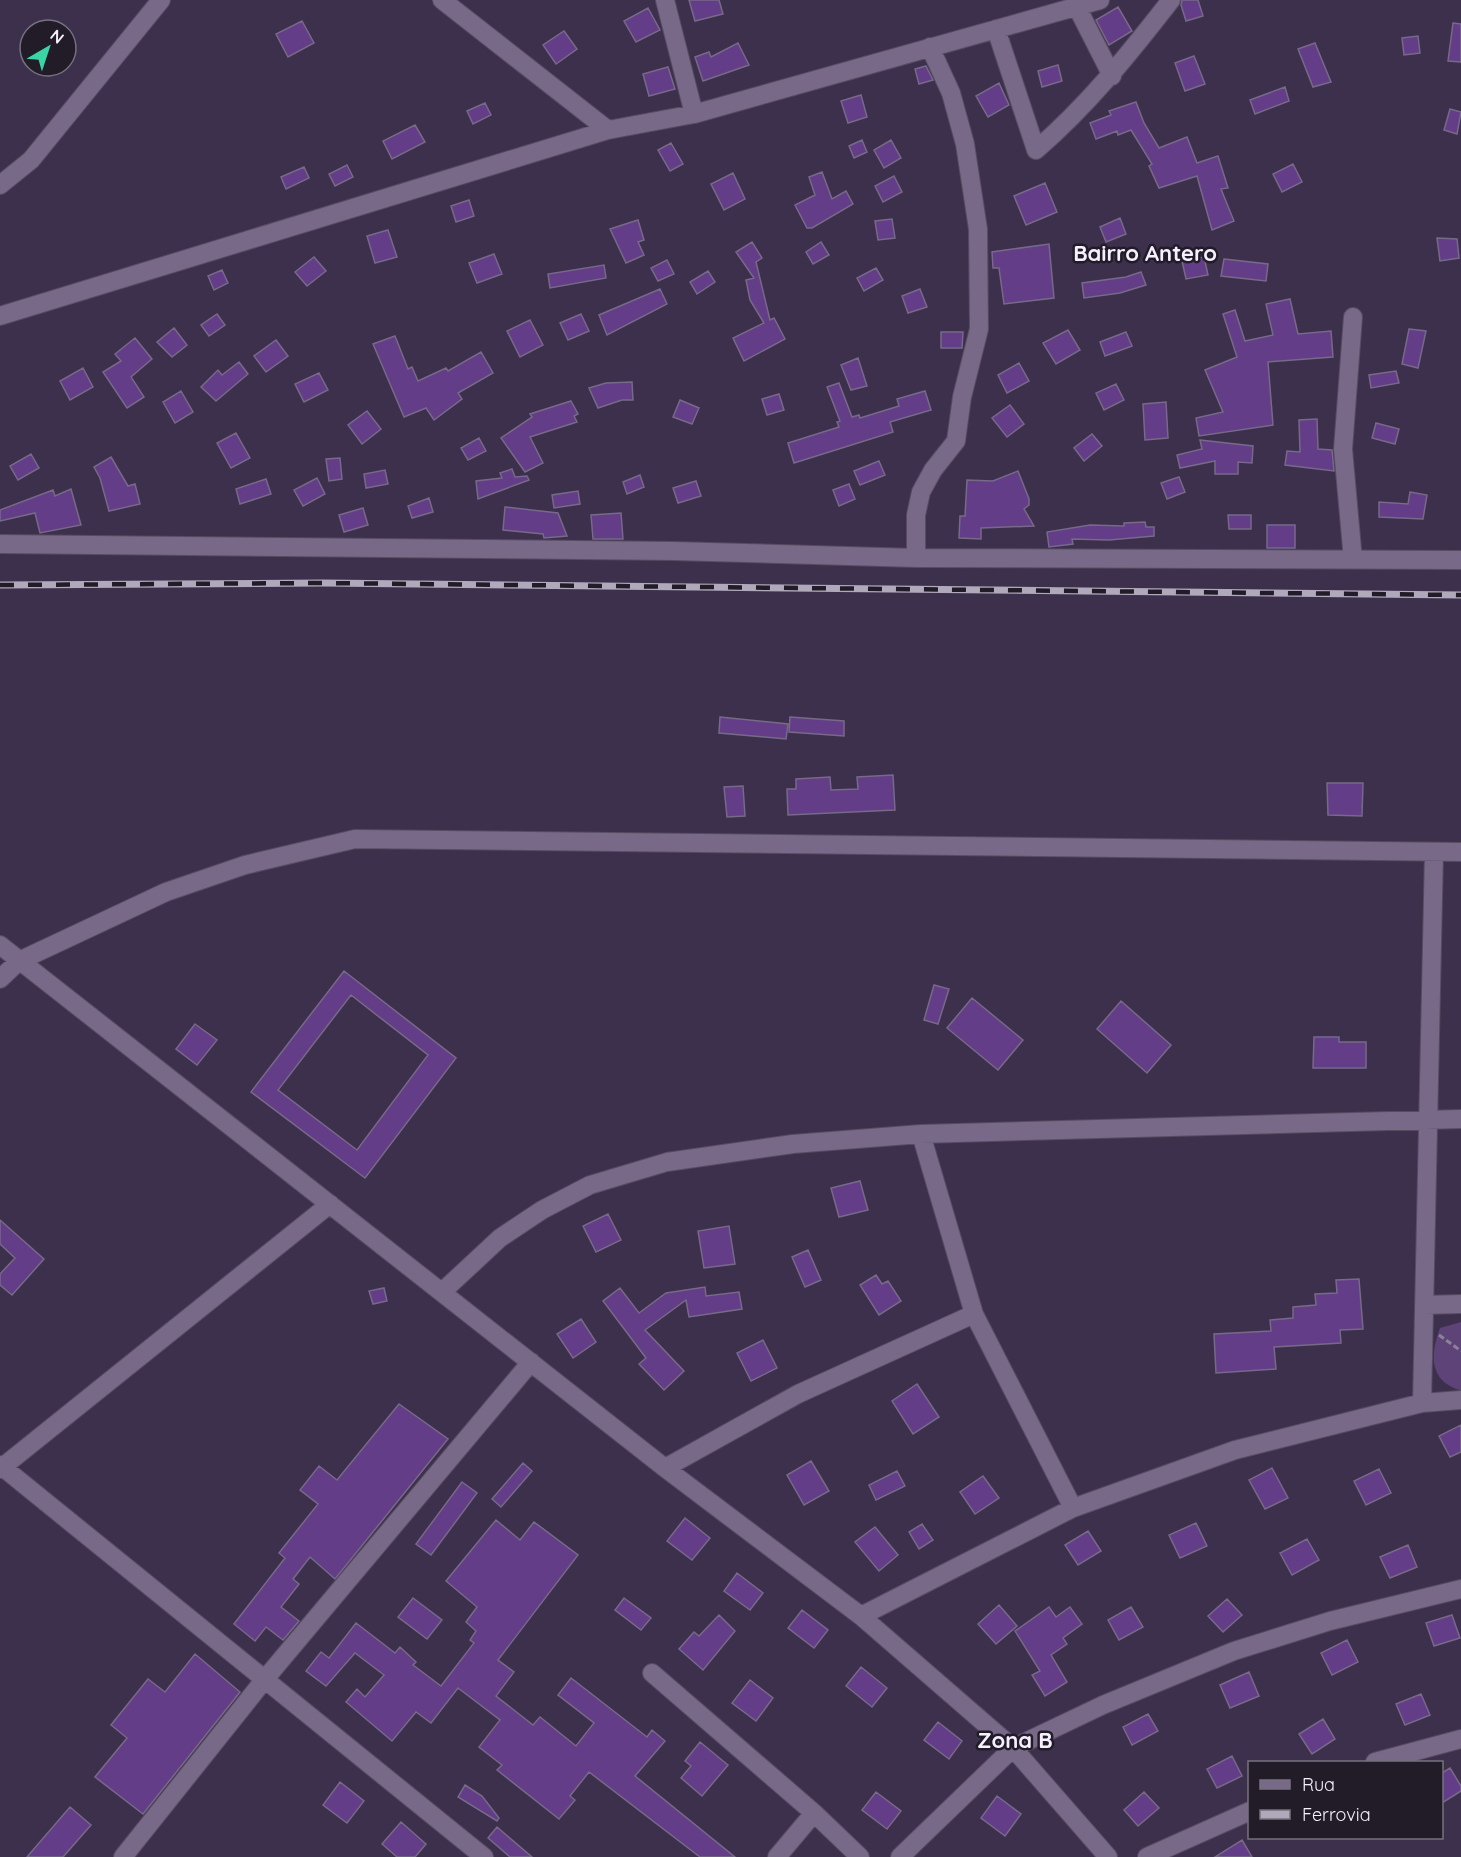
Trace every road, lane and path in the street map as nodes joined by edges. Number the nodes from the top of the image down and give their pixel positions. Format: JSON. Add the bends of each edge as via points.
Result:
{"nodes":[{"id":1,"x":161,"y":0,"type":"edge"},
{"id":2,"x":442,"y":0,"type":"edge"},
{"id":3,"x":665,"y":0,"type":"edge"},
{"id":4,"x":1100,"y":0,"type":"edge"},
{"id":5,"x":1171,"y":0,"type":"edge"},
{"id":6,"x":1077,"y":7,"type":"junction"},
{"id":7,"x":996,"y":29,"type":"junction"},
{"id":8,"x":930,"y":47,"type":"junction"},
{"id":9,"x":1112,"y":76,"type":"junction"},
{"id":10,"x":694,"y":114,"type":"junction"},
{"id":11,"x":608,"y":130,"type":"junction"},
{"id":12,"x":0,"y":185,"type":"edge"},
{"id":13,"x":0,"y":316,"type":"edge"},
{"id":14,"x":1353,"y":317,"type":"dead end"},
{"id":15,"x":0,"y":544,"type":"edge"},
{"id":16,"x":916,"y":558,"type":"junction"},
{"id":17,"x":1353,"y":560,"type":"junction"},
{"id":18,"x":1461,"y":560,"type":"edge"},
{"id":19,"x":1434,"y":852,"type":"junction"},
{"id":20,"x":1461,"y":852,"type":"edge"},
{"id":21,"x":0,"y":945,"type":"edge"},
{"id":22,"x":19,"y":961,"type":"junction"},
{"id":23,"x":0,"y":979,"type":"edge"},
{"id":24,"x":1428,"y":1119,"type":"junction"},
{"id":25,"x":1461,"y":1119,"type":"edge"},
{"id":26,"x":921,"y":1134,"type":"junction"},
{"id":27,"x":330,"y":1204,"type":"junction"},
{"id":28,"x":442,"y":1292,"type":"junction"},
{"id":29,"x":1461,"y":1304,"type":"edge"},
{"id":30,"x":1424,"y":1305,"type":"junction"},
{"id":31,"x":974,"y":1314,"type":"junction"},
{"id":32,"x":1438,"y":1334,"type":"dead end"},
{"id":33,"x":1461,"y":1351,"type":"edge"},
{"id":34,"x":531,"y":1362,"type":"junction"},
{"id":35,"x":1461,"y":1400,"type":"edge"},
{"id":36,"x":1422,"y":1403,"type":"junction"},
{"id":37,"x":1,"y":1467,"type":"edge"},
{"id":38,"x":665,"y":1468,"type":"junction"},
{"id":39,"x":1073,"y":1508,"type":"junction"},
{"id":40,"x":1461,"y":1589,"type":"edge"},
{"id":41,"x":861,"y":1616,"type":"junction"},
{"id":42,"x":652,"y":1673,"type":"dead end"},
{"id":43,"x":265,"y":1678,"type":"junction"},
{"id":44,"x":1461,"y":1739,"type":"edge"},
{"id":45,"x":1013,"y":1748,"type":"junction"},
{"id":46,"x":1379,"y":1761,"type":"edge"},
{"id":47,"x":1248,"y":1812,"type":"edge"},
{"id":48,"x":814,"y":1813,"type":"junction"},
{"id":49,"x":123,"y":1857,"type":"edge"},
{"id":50,"x":484,"y":1857,"type":"edge"},
{"id":51,"x":777,"y":1857,"type":"edge"},
{"id":52,"x":860,"y":1857,"type":"edge"},
{"id":53,"x":900,"y":1857,"type":"edge"},
{"id":54,"x":1108,"y":1857,"type":"edge"},
{"id":55,"x":1148,"y":1857,"type":"edge"}],
"edges":[{"from":1,"to":12,"type":"street","via":[[32,160]]},
{"from":2,"to":11,"type":"street"},
{"from":3,"to":10,"type":"street"},
{"from":4,"to":6,"type":"street"},
{"from":5,"to":9,"type":"street"},
{"from":6,"to":7,"type":"street"},
{"from":6,"to":9,"type":"street"},
{"from":7,"to":8,"type":"street"},
{"from":7,"to":9,"type":"street","via":[[1036,150]]},
{"from":8,"to":10,"type":"street"},
{"from":8,"to":16,"type":"street","via":[[951,93],[965,144],[978,229],[979,329],[956,441],[921,492],[916,515]]},
{"from":10,"to":11,"type":"street"},
{"from":11,"to":13,"type":"street"},
{"from":14,"to":17,"type":"street","via":[[1343,449]]},
{"from":15,"to":16,"type":"street","via":[[673,551]]},
{"from":16,"to":17,"type":"street"},
{"from":17,"to":18,"type":"street"},
{"from":19,"to":20,"type":"street"},
{"from":19,"to":22,"type":"street","via":[[355,839],[245,865],[166,892]]},
{"from":19,"to":24,"type":"street"},
{"from":21,"to":22,"type":"street"},
{"from":22,"to":23,"type":"street"},
{"from":22,"to":27,"type":"street"},
{"from":24,"to":25,"type":"street"},
{"from":24,"to":26,"type":"street"},
{"from":24,"to":30,"type":"street"},
{"from":26,"to":28,"type":"street","via":[[792,1144],[667,1162],[590,1185],[500,1238]]},
{"from":26,"to":31,"type":"street"},
{"from":27,"to":28,"type":"street"},
{"from":27,"to":37,"type":"street"},
{"from":28,"to":34,"type":"street"},
{"from":29,"to":30,"type":"street"},
{"from":30,"to":36,"type":"street"},
{"from":31,"to":38,"type":"street","via":[[798,1394]]},
{"from":31,"to":39,"type":"street"},
{"from":32,"to":33,"type":"path"},
{"from":34,"to":38,"type":"street"},
{"from":34,"to":43,"type":"street"},
{"from":35,"to":36,"type":"street"},
{"from":36,"to":39,"type":"street","via":[[1235,1450]]},
{"from":37,"to":43,"type":"street"},
{"from":38,"to":41,"type":"street"},
{"from":39,"to":41,"type":"street"},
{"from":40,"to":45,"type":"street","via":[[1330,1621],[1234,1652],[1103,1705]]},
{"from":41,"to":45,"type":"street"},
{"from":42,"to":48,"type":"street"},
{"from":43,"to":49,"type":"street"},
{"from":43,"to":50,"type":"street"},
{"from":44,"to":46,"type":"street"},
{"from":45,"to":53,"type":"street"},
{"from":45,"to":54,"type":"street"},
{"from":47,"to":55,"type":"street"},
{"from":48,"to":51,"type":"street"},
{"from":48,"to":52,"type":"street"}]}
